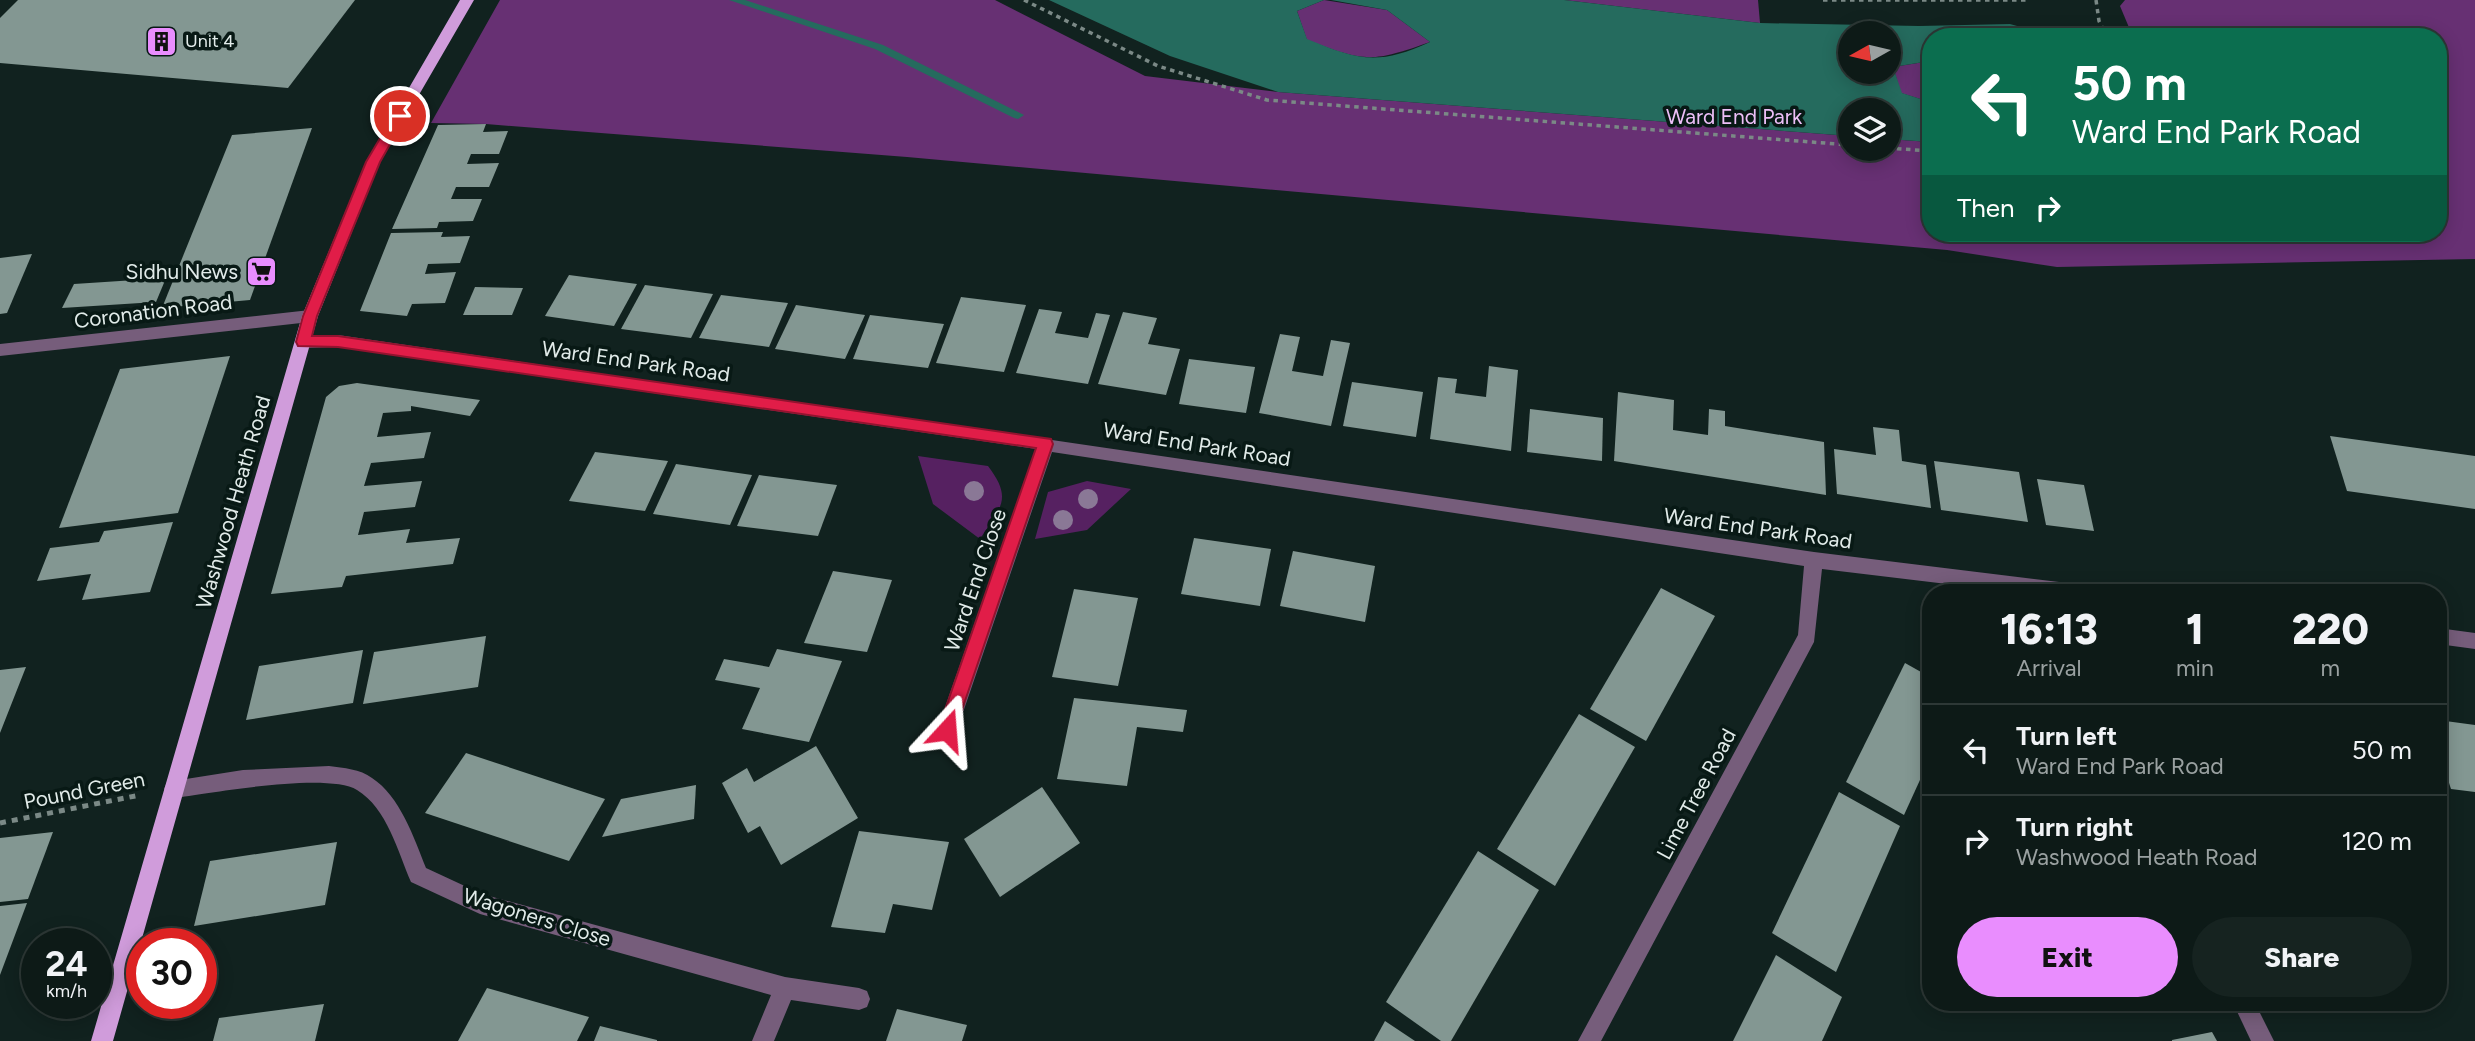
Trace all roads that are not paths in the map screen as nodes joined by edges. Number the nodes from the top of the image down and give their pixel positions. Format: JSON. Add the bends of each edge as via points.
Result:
{"nodes":[{"id":1,"x":467,"y":0,"type":"edge"},
{"id":2,"x":310,"y":316,"type":"junction"},
{"id":3,"x":303,"y":342,"type":"junction"},
{"id":4,"x":0,"y":350,"type":"edge"},
{"id":5,"x":1046,"y":444,"type":"junction"},
{"id":6,"x":1814,"y":560,"type":"junction"},
{"id":7,"x":2010,"y":584,"type":"edge"},
{"id":8,"x":2447,"y":637,"type":"edge"},
{"id":9,"x":2475,"y":641,"type":"edge"},
{"id":10,"x":947,"y":730,"type":"dead end"},
{"id":11,"x":174,"y":789,"type":"junction"},
{"id":12,"x":785,"y":988,"type":"junction"},
{"id":13,"x":859,"y":999,"type":"dead end"},
{"id":14,"x":2248,"y":1011,"type":"edge"},
{"id":15,"x":102,"y":1041,"type":"edge"},
{"id":16,"x":762,"y":1041,"type":"edge"},
{"id":17,"x":1589,"y":1041,"type":"edge"},
{"id":18,"x":2263,"y":1041,"type":"edge"}],
"edges":[{"from":1,"to":2,"type":"main road","name":"Washwood Heath Road","via":[[373,162]]},
{"from":2,"to":3,"type":"main road","name":"Washwood Heath Road"},
{"from":2,"to":4,"type":"street","name":"Coronation Road"},
{"from":3,"to":5,"type":"street","name":"Ward End Park Road","via":[[338,341]]},
{"from":3,"to":11,"type":"main road","name":"Washwood Heath Road"},
{"from":5,"to":6,"type":"street","name":"Ward End Park Road"},
{"from":5,"to":10,"type":"street","name":"Ward End Close"},
{"from":6,"to":7,"type":"street","name":"Ward End Park Road"},
{"from":6,"to":17,"type":"street","name":"Lime Tree Road","via":[[1807,635]]},
{"from":8,"to":9,"type":"street"},
{"from":11,"to":12,"type":"street","name":"Wagoners Close","via":[[306,773],[362,782],[395,817],[418,875],[480,904]]},
{"from":11,"to":15,"type":"main road","name":"Washwood Heath Road"},
{"from":12,"to":13,"type":"street","name":"Wagoners Close"},
{"from":12,"to":16,"type":"street"},
{"from":14,"to":18,"type":"street"}]}
